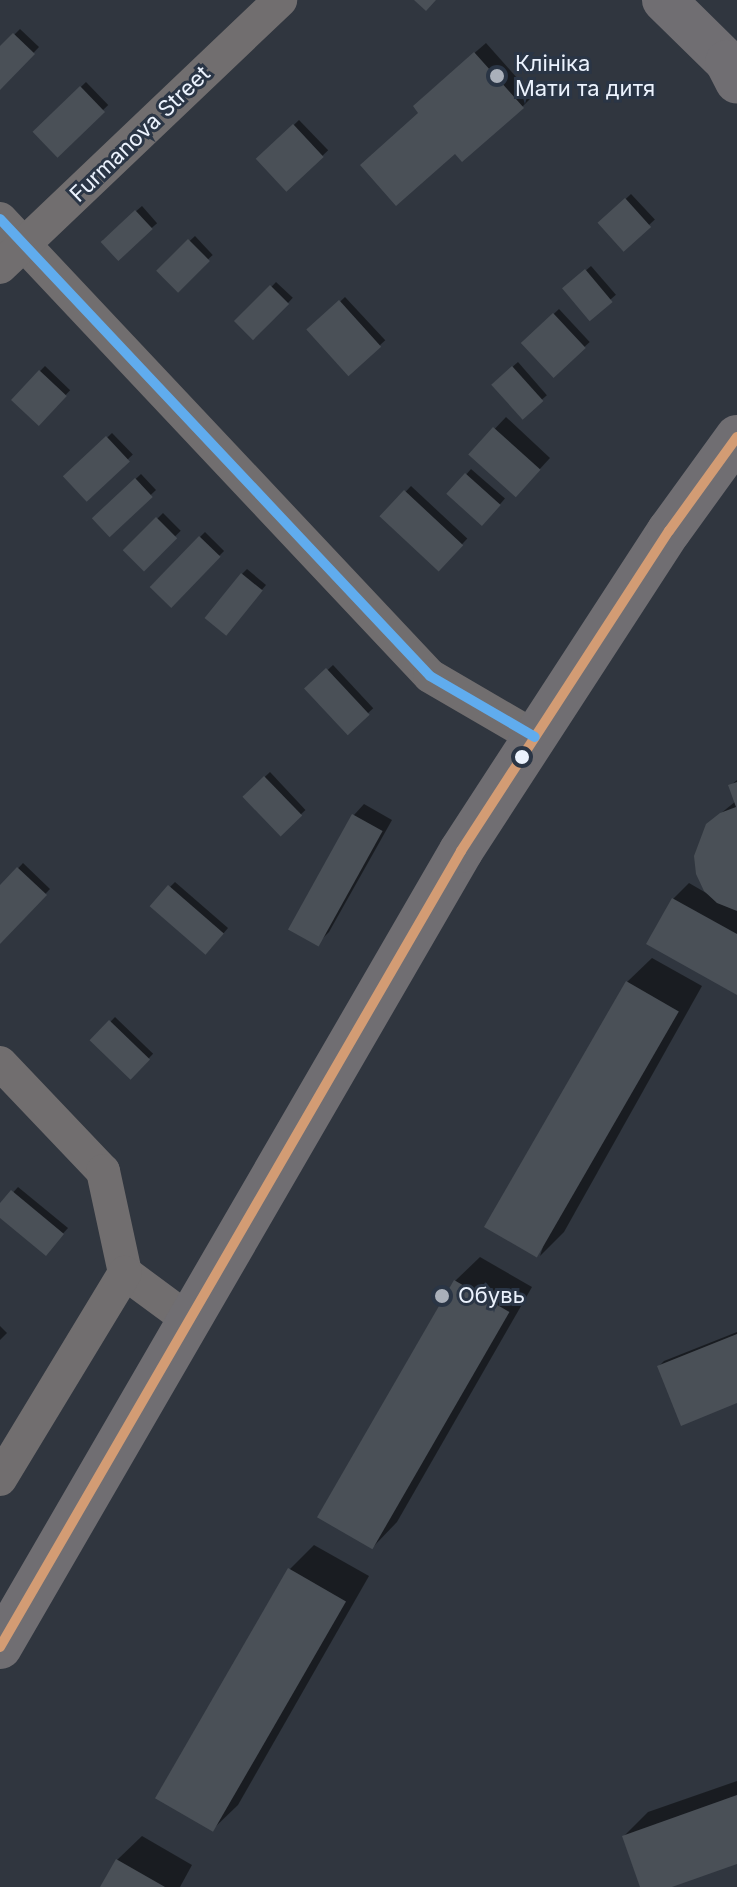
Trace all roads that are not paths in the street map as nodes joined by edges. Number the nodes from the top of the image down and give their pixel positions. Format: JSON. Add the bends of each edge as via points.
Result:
{"nodes":[{"id":1,"x":280,"y":0,"type":"edge"},
{"id":2,"x":664,"y":0,"type":"edge"},
{"id":3,"x":737,"y":82,"type":"edge"},
{"id":4,"x":0,"y":219,"type":"edge"},
{"id":5,"x":12,"y":256,"type":"edge"},
{"id":6,"x":737,"y":437,"type":"edge"},
{"id":7,"x":535,"y":737,"type":"junction"},
{"id":8,"x":0,"y":1063,"type":"edge"},
{"id":9,"x":125,"y":1273,"type":"junction"},
{"id":10,"x":190,"y":1321,"type":"junction"},
{"id":11,"x":0,"y":1479,"type":"edge"},
{"id":12,"x":0,"y":1647,"type":"edge"}],
"edges":[{"from":1,"to":5,"type":"street","name":"Furmanova Street"},
{"from":2,"to":3,"type":"main road","via":[[727,62]]},
{"from":4,"to":5,"type":"street"},
{"from":5,"to":7,"type":"street","via":[[430,676]]},
{"from":6,"to":7,"type":"main road"},
{"from":7,"to":10,"type":"main road","via":[[461,851]]},
{"from":8,"to":9,"type":"street","via":[[103,1171]]},
{"from":9,"to":10,"type":"street"},
{"from":9,"to":11,"type":"street"},
{"from":10,"to":12,"type":"main road"}]}
